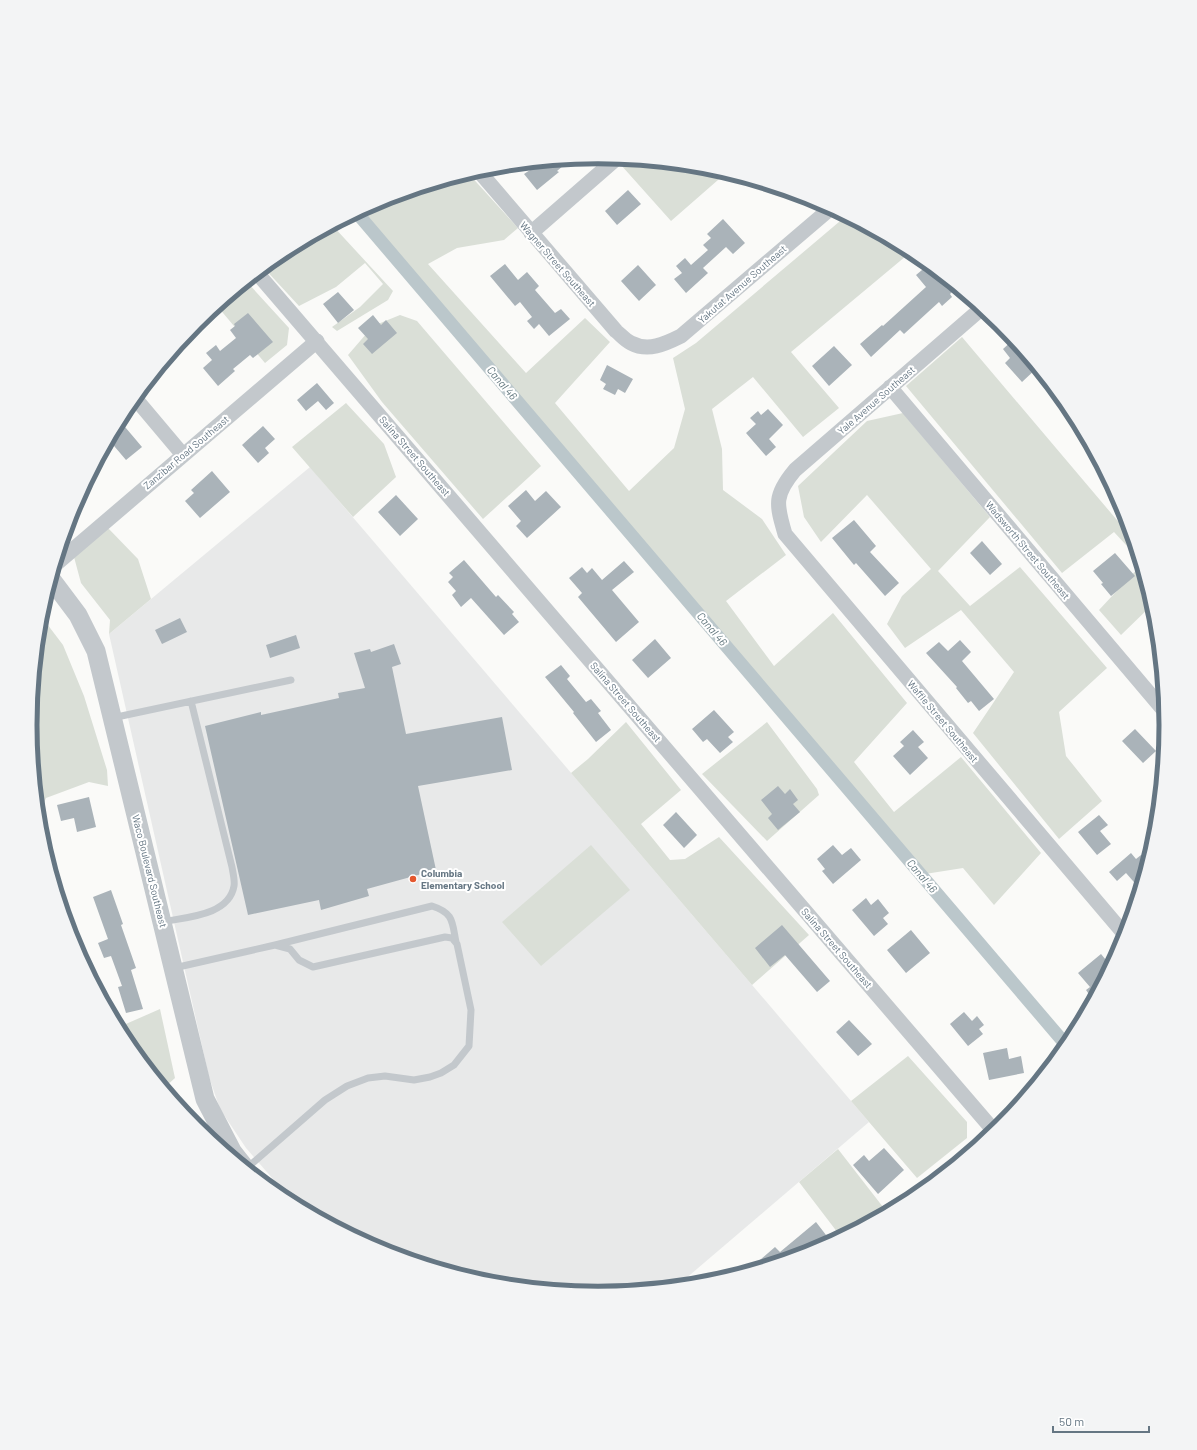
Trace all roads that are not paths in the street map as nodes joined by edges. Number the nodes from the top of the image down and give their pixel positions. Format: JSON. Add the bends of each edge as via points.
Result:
{"nodes":[{"id":1,"x":610,"y":164,"type":"edge"},
{"id":2,"x":483,"y":176,"type":"edge"},
{"id":3,"x":826,"y":212,"type":"edge"},
{"id":4,"x":530,"y":233,"type":"junction"},
{"id":5,"x":261,"y":277,"type":"edge"},
{"id":6,"x":978,"y":311,"type":"edge"},
{"id":7,"x":317,"y":342,"type":"junction"},
{"id":8,"x":646,"y":347,"type":"joint"},
{"id":9,"x":890,"y":388,"type":"junction"},
{"id":10,"x":139,"y":403,"type":"edge"},
{"id":11,"x":183,"y":455,"type":"junction"},
{"id":12,"x":778,"y":498,"type":"joint"},
{"id":13,"x":63,"y":558,"type":"edge"},
{"id":14,"x":55,"y":583,"type":"edge"},
{"id":15,"x":291,"y":680,"type":"dead end"},
{"id":16,"x":192,"y":701,"type":"junction"},
{"id":17,"x":1159,"y":705,"type":"edge"},
{"id":18,"x":112,"y":718,"type":"junction"},
{"id":19,"x":162,"y":922,"type":"junction"},
{"id":20,"x":1121,"y":930,"type":"edge"},
{"id":21,"x":457,"y":944,"type":"junction"},
{"id":22,"x":275,"y":945,"type":"junction"},
{"id":23,"x":173,"y":968,"type":"junction"},
{"id":24,"x":991,"y":1127,"type":"edge"},
{"id":25,"x":231,"y":1150,"type":"edge"},
{"id":26,"x":251,"y":1165,"type":"edge"}],
"edges":[{"from":1,"to":4,"type":"street"},
{"from":2,"to":4,"type":"street","name":"Wagner Street Southeast"},
{"from":3,"to":8,"type":"street","name":"Yakutat Avenue Southeast","via":[[681,336],[663,346]]},
{"from":4,"to":8,"type":"street","name":"Wagner Street Southeast","via":[[616,331],[631,343]]},
{"from":5,"to":7,"type":"street","name":"Salina Street Southeast"},
{"from":6,"to":9,"type":"street","name":"Yale Avenue Southeast"},
{"from":7,"to":11,"type":"street","name":"Zanzibar Road Southeast"},
{"from":7,"to":24,"type":"street","name":"Salina Street Southeast"},
{"from":9,"to":12,"type":"street","name":"Yale Avenue Southeast","via":[[795,470],[783,484]]},
{"from":9,"to":17,"type":"street","name":"Wadsworth Street Southeast"},
{"from":10,"to":11,"type":"street"},
{"from":11,"to":13,"type":"street","name":"Zanzibar Road Southeast"},
{"from":12,"to":20,"type":"street","name":"Waffle Street Southeast","via":[[779,515],[786,534]]},
{"from":14,"to":18,"type":"street","name":"Waco Boulevard Southeast","via":[[78,615],[96,651]]},
{"from":15,"to":16,"type":"lane"},
{"from":16,"to":18,"type":"lane"},
{"from":16,"to":19,"type":"lane","via":[[232,868],[234,886],[230,897],[215,910]]},
{"from":18,"to":19,"type":"street","name":"Waco Boulevard Southeast"},
{"from":19,"to":23,"type":"street","name":"Waco Boulevard Southeast"},
{"from":21,"to":22,"type":"lane","via":[[452,938],[445,938],[313,967],[299,960],[290,949]]},
{"from":21,"to":22,"type":"lane","via":[[451,917],[442,909],[432,906]]},
{"from":21,"to":26,"type":"lane","via":[[471,1010],[469,1046],[454,1065],[430,1078],[414,1080],[385,1076],[368,1078],[347,1086],[325,1100]]},
{"from":22,"to":23,"type":"lane"},
{"from":23,"to":25,"type":"street","name":"Waco Boulevard Southeast","via":[[206,1099]]}]}
